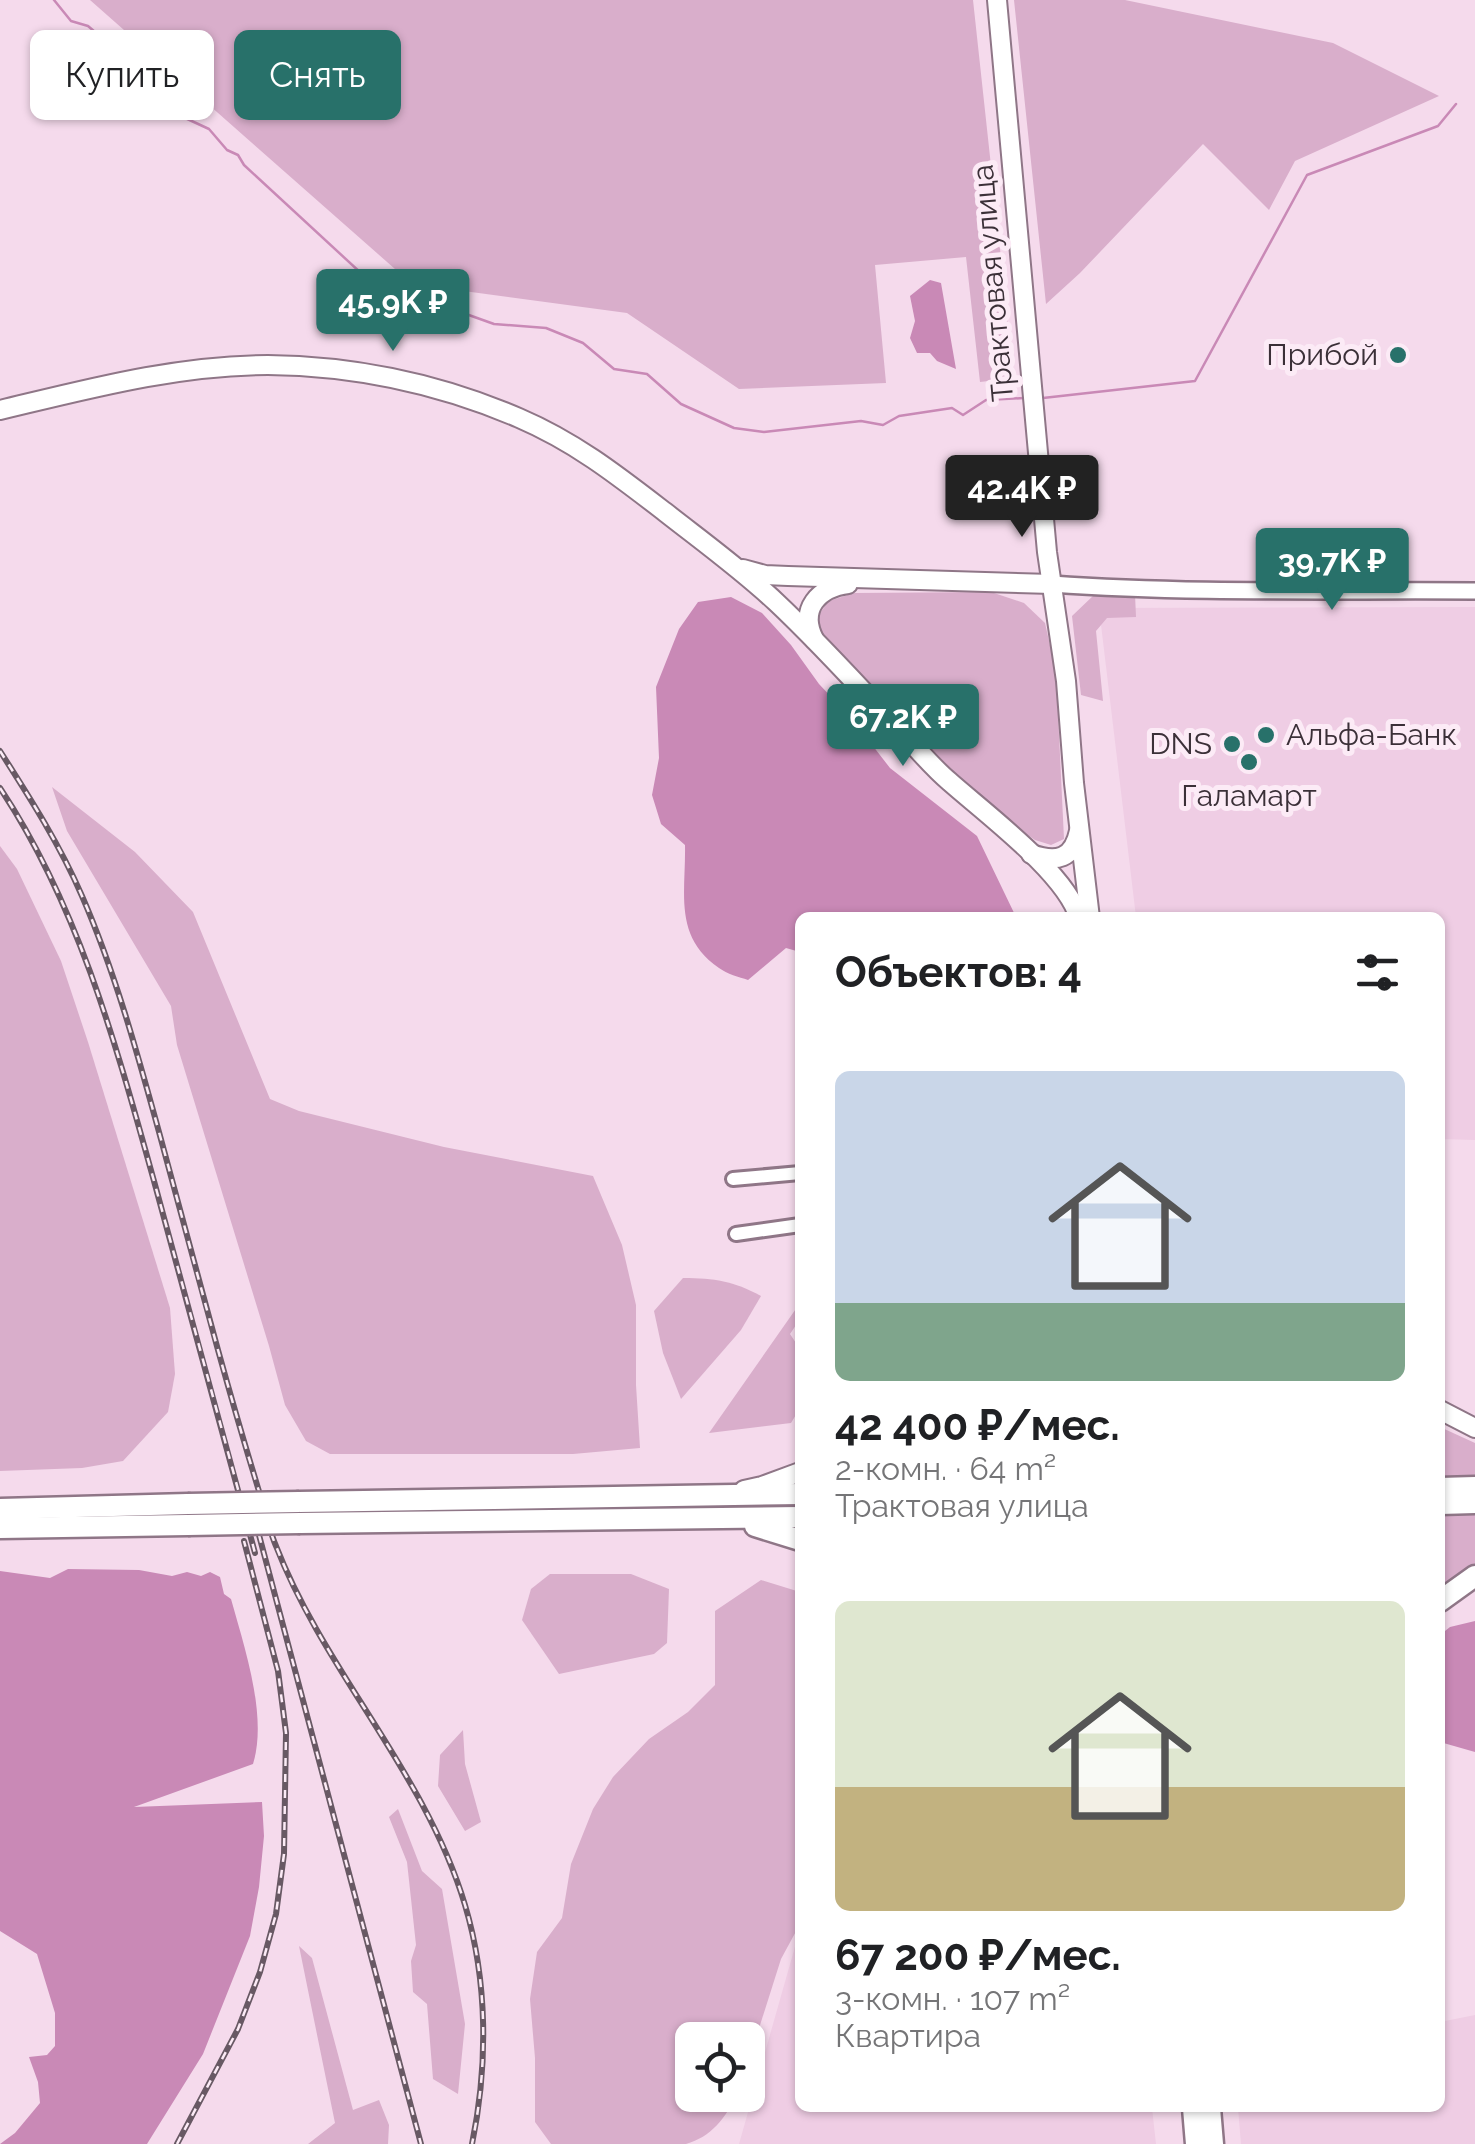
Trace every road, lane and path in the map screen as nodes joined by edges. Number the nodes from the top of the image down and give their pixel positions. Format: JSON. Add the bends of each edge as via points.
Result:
{"nodes":[{"id":1,"x":997,"y":0,"type":"edge"},
{"id":2,"x":0,"y":410,"type":"edge"},
{"id":3,"x":729,"y":563,"type":"junction"},
{"id":4,"x":894,"y":580,"type":"junction"},
{"id":5,"x":1052,"y":584,"type":"junction"},
{"id":6,"x":1475,"y":591,"type":"edge"},
{"id":7,"x":817,"y":643,"type":"junction"},
{"id":8,"x":1080,"y":826,"type":"junction"},
{"id":9,"x":1031,"y":854,"type":"junction"},
{"id":10,"x":1077,"y":912,"type":"edge"},
{"id":11,"x":1089,"y":912,"type":"edge"},
{"id":12,"x":795,"y":1173,"type":"edge"},
{"id":13,"x":733,"y":1179,"type":"dead end"},
{"id":14,"x":795,"y":1226,"type":"edge"},
{"id":15,"x":736,"y":1234,"type":"dead end"},
{"id":16,"x":1445,"y":1413,"type":"edge"},
{"id":17,"x":1475,"y":1428,"type":"edge"},
{"id":18,"x":795,"y":1474,"type":"edge"},
{"id":19,"x":1475,"y":1487,"type":"edge"},
{"id":20,"x":1445,"y":1488,"type":"edge"},
{"id":21,"x":795,"y":1494,"type":"edge"},
{"id":22,"x":673,"y":1495,"type":"junction"},
{"id":23,"x":1475,"y":1503,"type":"edge"},
{"id":24,"x":1445,"y":1504,"type":"edge"},
{"id":25,"x":0,"y":1509,"type":"edge"},
{"id":26,"x":300,"y":1512,"type":"junction"},
{"id":27,"x":188,"y":1515,"type":"junction"},
{"id":28,"x":795,"y":1518,"type":"edge"},
{"id":29,"x":674,"y":1520,"type":"junction"},
{"id":30,"x":0,"y":1528,"type":"edge"},
{"id":31,"x":795,"y":1538,"type":"edge"},
{"id":32,"x":1475,"y":1576,"type":"edge"},
{"id":33,"x":1445,"y":1597,"type":"edge"},
{"id":34,"x":1192,"y":2112,"type":"edge"},
{"id":35,"x":1210,"y":2112,"type":"edge"},
{"id":36,"x":1196,"y":2144,"type":"edge"},
{"id":37,"x":1213,"y":2144,"type":"edge"}],
"edges":[{"from":1,"to":5,"type":"main road","name":"Трактовая улица"},
{"from":2,"to":3,"type":"main road","via":[[222,367],[312,367],[396,379],[481,403],[552,434],[624,478]]},
{"from":3,"to":4,"type":"main road","via":[[765,574]]},
{"from":3,"to":7,"type":"main road"},
{"from":4,"to":5,"type":"main road"},
{"from":4,"to":7,"type":"main road","via":[[824,591],[809,615]]},
{"from":5,"to":6,"type":"street"},
{"from":5,"to":8,"type":"main road","name":"Трактовая улица"},
{"from":7,"to":9,"type":"main road","via":[[946,779]]},
{"from":8,"to":9,"type":"main road","via":[[1068,854]]},
{"from":8,"to":11,"type":"main road","name":"Трактовая улица"},
{"from":9,"to":10,"type":"main road"},
{"from":12,"to":13,"type":"street"},
{"from":14,"to":15,"type":"street"},
{"from":16,"to":17,"type":"main road"},
{"from":18,"to":22,"type":"main road","via":[[753,1488]]},
{"from":19,"to":20,"type":"main road"},
{"from":21,"to":22,"type":"main road"},
{"from":22,"to":26,"type":"main road"},
{"from":23,"to":24,"type":"main road"},
{"from":25,"to":27,"type":"main road"},
{"from":26,"to":27,"type":"main road","bridge":true},
{"from":26,"to":29,"type":"main road"},
{"from":27,"to":30,"type":"main road"},
{"from":28,"to":29,"type":"main road"},
{"from":29,"to":31,"type":"main road","via":[[756,1526]]},
{"from":32,"to":33,"type":"main road"},
{"from":34,"to":36,"type":"main road"},
{"from":35,"to":37,"type":"main road"}]}
